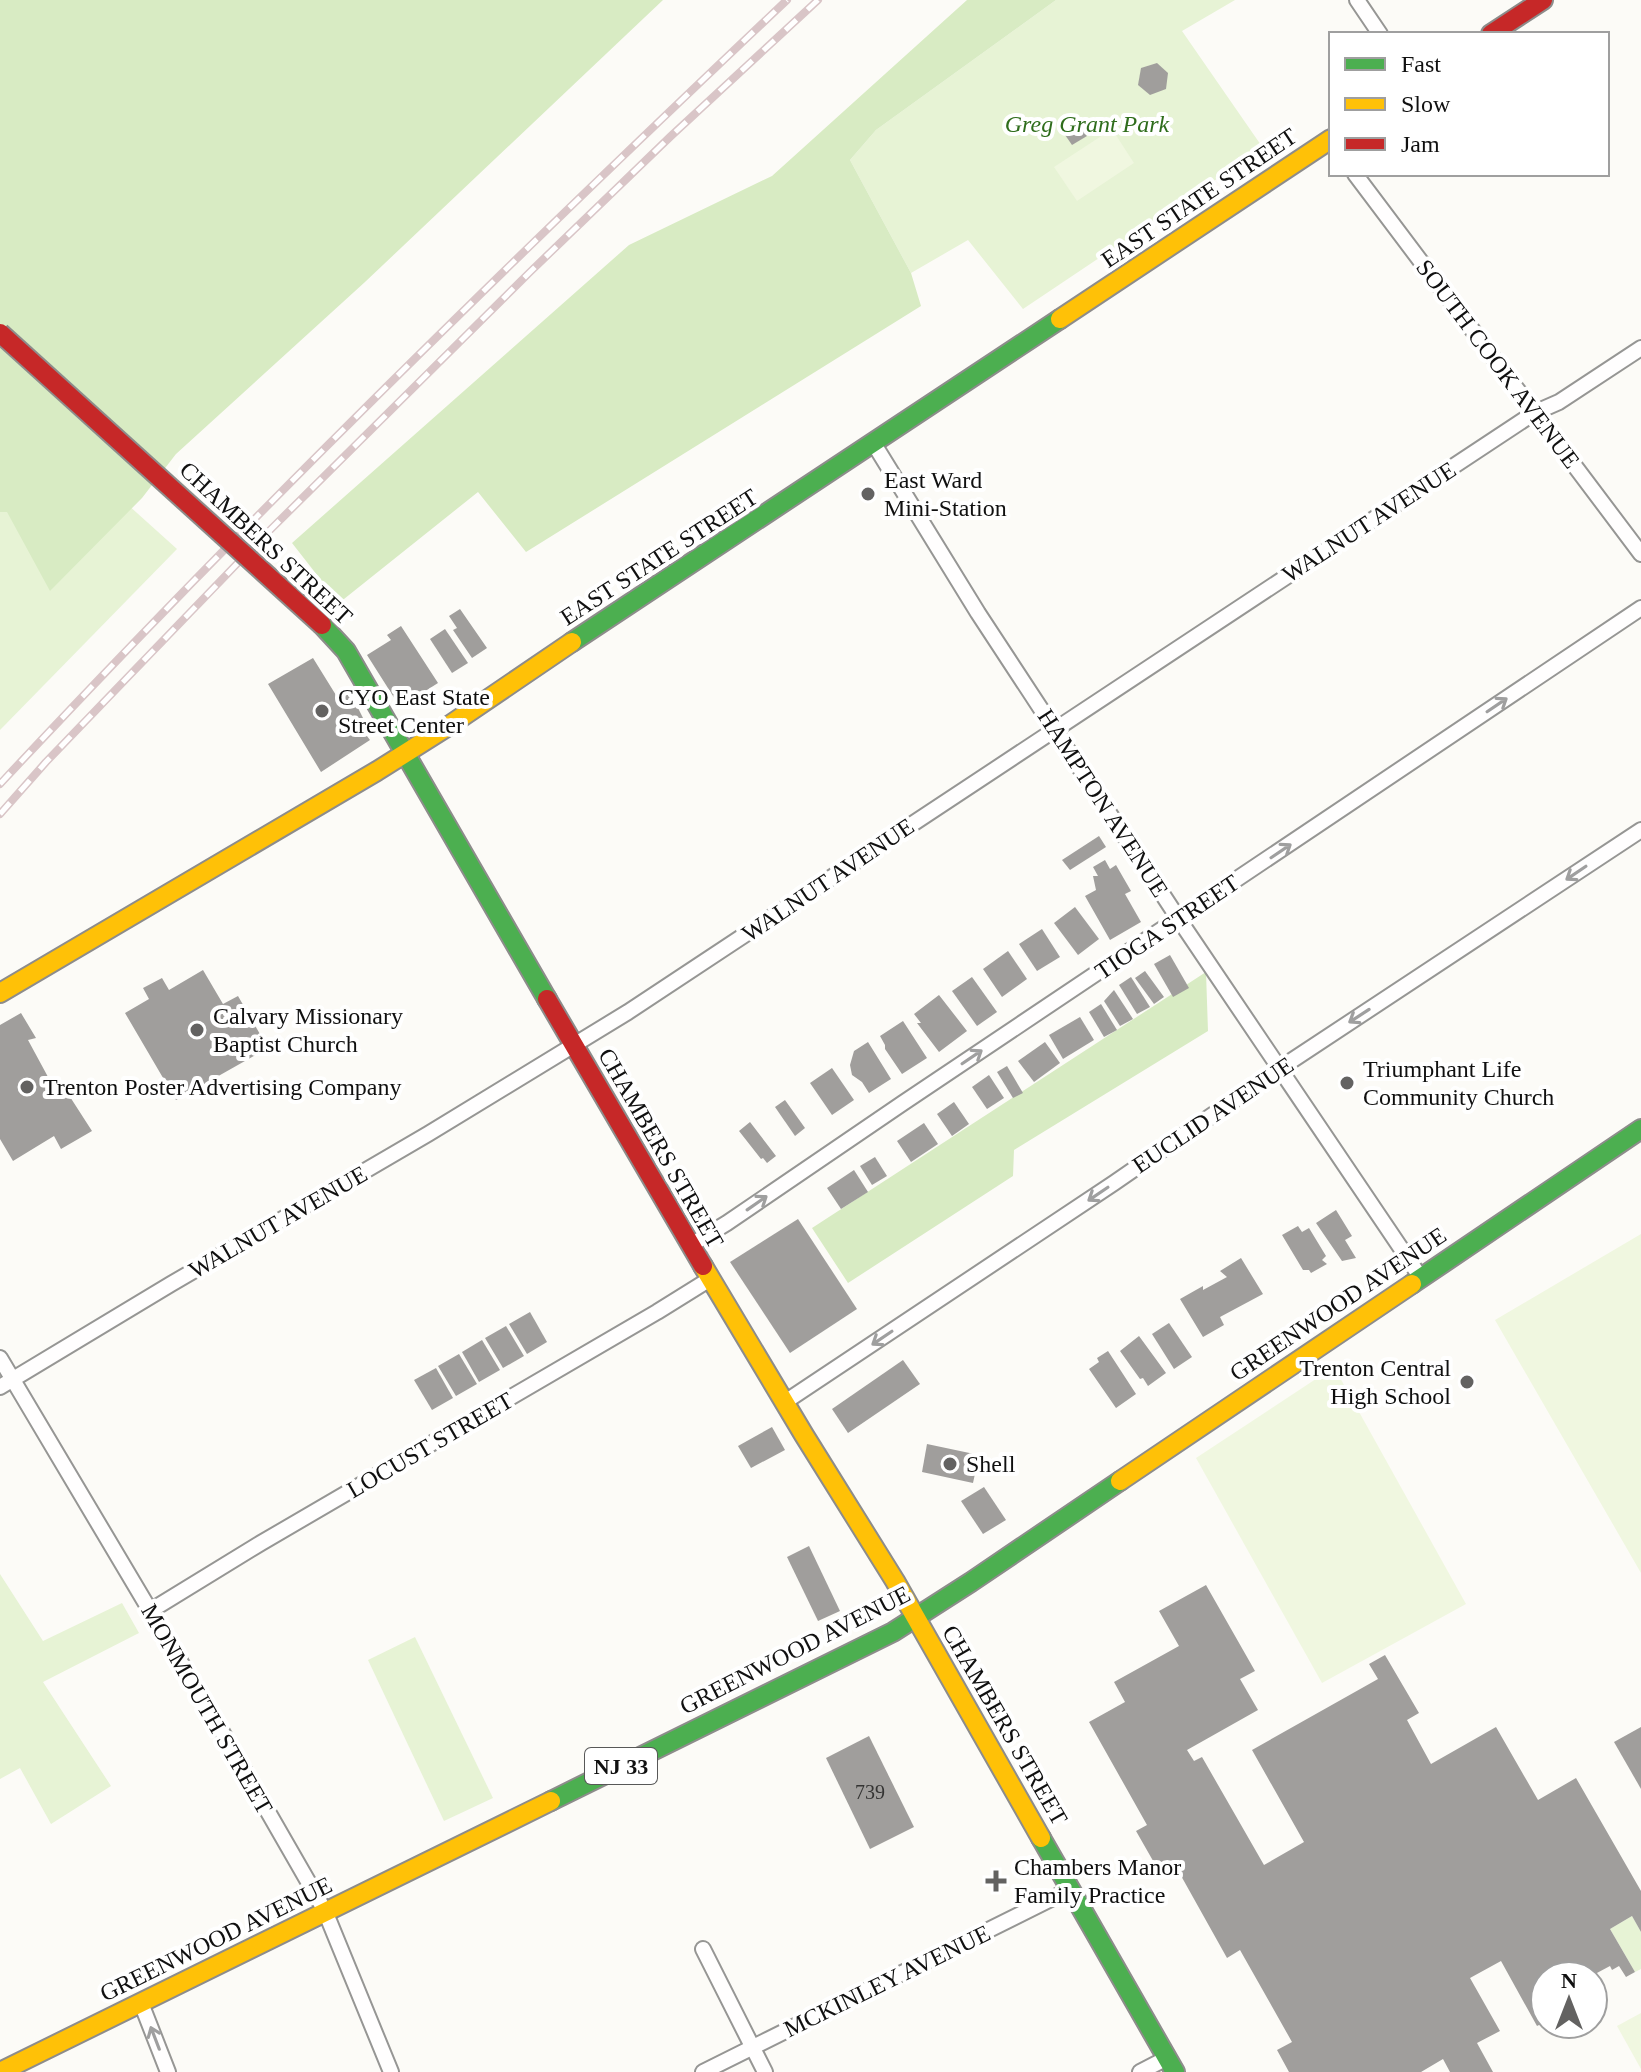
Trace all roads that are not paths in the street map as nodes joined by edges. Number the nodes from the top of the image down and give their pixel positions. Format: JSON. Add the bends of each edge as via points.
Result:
{"nodes":[{"id":1,"x":1357,"y":0,"type":"edge"},
{"id":2,"x":1543,"y":0,"type":"edge"},
{"id":3,"x":1379,"y":32,"type":"edge"},
{"id":4,"x":1494,"y":32,"type":"edge"},
{"id":5,"x":1329,"y":141,"type":"edge"},
{"id":6,"x":1356,"y":176,"type":"edge"},
{"id":7,"x":0,"y":333,"type":"edge"},
{"id":8,"x":1641,"y":348,"type":"edge"},
{"id":9,"x":1534,"y":413,"type":"junction"},
{"id":10,"x":874,"y":444,"type":"junction"},
{"id":11,"x":1641,"y":554,"type":"edge"},
{"id":12,"x":1641,"y":608,"type":"edge"},
{"id":13,"x":1055,"y":729,"type":"junction"},
{"id":14,"x":405,"y":754,"type":"junction"},
{"id":15,"x":1641,"y":830,"type":"edge"},
{"id":16,"x":1178,"y":918,"type":"junction"},
{"id":17,"x":0,"y":993,"type":"edge"},
{"id":18,"x":574,"y":1046,"type":"junction"},
{"id":19,"x":1279,"y":1069,"type":"junction"},
{"id":20,"x":1641,"y":1129,"type":"edge"},
{"id":21,"x":691,"y":1245,"type":"junction"},
{"id":22,"x":1421,"y":1278,"type":"junction"},
{"id":23,"x":710,"y":1279,"type":"junction"},
{"id":24,"x":0,"y":1358,"type":"edge"},
{"id":25,"x":6,"y":1384,"type":"edge"},
{"id":26,"x":785,"y":1402,"type":"junction"},
{"id":27,"x":150,"y":1611,"type":"junction"},
{"id":28,"x":916,"y":1617,"type":"junction"},
{"id":29,"x":1071,"y":1889,"type":"junction"},
{"id":30,"x":325,"y":1911,"type":"junction"},
{"id":31,"x":703,"y":1949,"type":"dead end"},
{"id":32,"x":141,"y":2003,"type":"junction"},
{"id":33,"x":753,"y":2048,"type":"junction"},
{"id":34,"x":1171,"y":2065,"type":"edge"},
{"id":35,"x":0,"y":2072,"type":"edge"},
{"id":36,"x":168,"y":2072,"type":"edge"},
{"id":37,"x":391,"y":2072,"type":"edge"},
{"id":38,"x":703,"y":2072,"type":"edge"},
{"id":39,"x":765,"y":2072,"type":"edge"},
{"id":40,"x":1140,"y":2072,"type":"edge"}],
"edges":[{"from":1,"to":3,"type":"street"},
{"from":2,"to":4,"type":"street"},
{"from":5,"to":10,"type":"street","name":"EAST STATE STREET"},
{"from":6,"to":9,"type":"street","name":"SOUTH COOK AVENUE"},
{"from":7,"to":14,"type":"street","name":"CHAMBERS STREET","bridge":true,"via":[[322,625],[346,651]]},
{"from":8,"to":9,"type":"street","name":"WALNUT AVENUE"},
{"from":9,"to":11,"type":"street","name":"SOUTH COOK AVENUE"},
{"from":9,"to":13,"type":"street","name":"WALNUT AVENUE"},
{"from":10,"to":13,"type":"street","name":"HAMPTON AVENUE"},
{"from":10,"to":14,"type":"street","name":"EAST STATE STREET"},
{"from":16,"to":12,"type":"street","name":"TIOGA STREET","one_way":true},
{"from":13,"to":16,"type":"street","name":"HAMPTON AVENUE"},
{"from":13,"to":18,"type":"street","name":"WALNUT AVENUE"},
{"from":14,"to":17,"type":"street","name":"EAST STATE STREET"},
{"from":14,"to":18,"type":"street","name":"CHAMBERS STREET"},
{"from":15,"to":19,"type":"street","name":"EUCLID AVENUE","one_way":true},
{"from":16,"to":19,"type":"street","name":"HAMPTON AVENUE"},
{"from":21,"to":16,"type":"street","name":"TIOGA STREET","one_way":true},
{"from":18,"to":21,"type":"street","name":"CHAMBERS STREET"},
{"from":18,"to":25,"type":"street","name":"WALNUT AVENUE"},
{"from":19,"to":22,"type":"street","name":"HAMPTON AVENUE"},
{"from":19,"to":26,"type":"street","name":"EUCLID AVENUE","one_way":true},
{"from":20,"to":22,"type":"street","name":"GREENWOOD AVENUE","number":"NJ 33"},
{"from":21,"to":23,"type":"street","name":"CHAMBERS STREET"},
{"from":22,"to":28,"type":"street","name":"GREENWOOD AVENUE","number":"NJ 33"},
{"from":23,"to":26,"type":"street","name":"CHAMBERS STREET"},
{"from":23,"to":27,"type":"street","name":"LOCUST STREET"},
{"from":24,"to":25,"type":"street","name":"MONMOUTH STREET"},
{"from":25,"to":27,"type":"street","name":"MONMOUTH STREET"},
{"from":26,"to":28,"type":"street","name":"CHAMBERS STREET"},
{"from":27,"to":30,"type":"street","name":"MONMOUTH STREET"},
{"from":28,"to":29,"type":"street","name":"CHAMBERS STREET"},
{"from":28,"to":30,"type":"street","name":"GREENWOOD AVENUE","number":"NJ 33"},
{"from":29,"to":33,"type":"street","name":"MCKINLEY AVENUE"},
{"from":29,"to":34,"type":"street","name":"CHAMBERS STREET"},
{"from":30,"to":32,"type":"street","name":"GREENWOOD AVENUE","number":"NJ 33"},
{"from":30,"to":37,"type":"street","name":"MONMOUTH STREET"},
{"from":31,"to":33,"type":"street"},
{"from":32,"to":35,"type":"street","name":"GREENWOOD AVENUE","number":"NJ 33"},
{"from":36,"to":32,"type":"street","one_way":true},
{"from":33,"to":38,"type":"street","name":"MCKINLEY AVENUE"},
{"from":33,"to":39,"type":"street"},
{"from":34,"to":40,"type":"street"}]}
